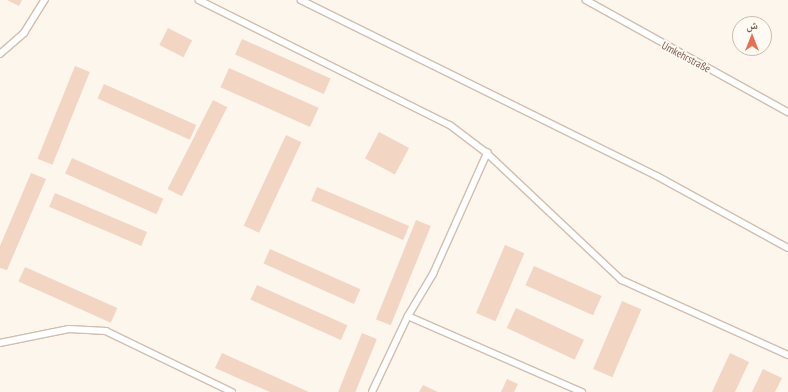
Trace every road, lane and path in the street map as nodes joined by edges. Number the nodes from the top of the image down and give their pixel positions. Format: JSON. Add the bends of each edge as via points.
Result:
{"nodes":[{"id":1,"x":46,"y":0,"type":"edge"},
{"id":2,"x":199,"y":0,"type":"edge"},
{"id":3,"x":301,"y":0,"type":"edge"},
{"id":4,"x":586,"y":0,"type":"edge"},
{"id":5,"x":0,"y":54,"type":"edge"},
{"id":6,"x":788,"y":112,"type":"edge"},
{"id":7,"x":487,"y":153,"type":"junction"},
{"id":8,"x":788,"y":248,"type":"edge"},
{"id":9,"x":408,"y":316,"type":"junction"},
{"id":10,"x":0,"y":343,"type":"edge"},
{"id":11,"x":788,"y":355,"type":"edge"},
{"id":12,"x":232,"y":392,"type":"edge"},
{"id":13,"x":372,"y":392,"type":"edge"},
{"id":14,"x":582,"y":392,"type":"edge"}],
"edges":[{"from":1,"to":5,"type":"lane","via":[[24,33]]},
{"from":2,"to":7,"type":"lane","via":[[450,125]]},
{"from":3,"to":8,"type":"lane","via":[[657,176]]},
{"from":4,"to":6,"type":"lane","name":"Umkehrstraße"},
{"from":7,"to":9,"type":"lane","via":[[433,274]]},
{"from":7,"to":11,"type":"lane","via":[[622,280]]},
{"from":9,"to":13,"type":"lane"},
{"from":9,"to":14,"type":"lane"},
{"from":10,"to":12,"type":"lane","via":[[69,329],[106,330]]}]}
